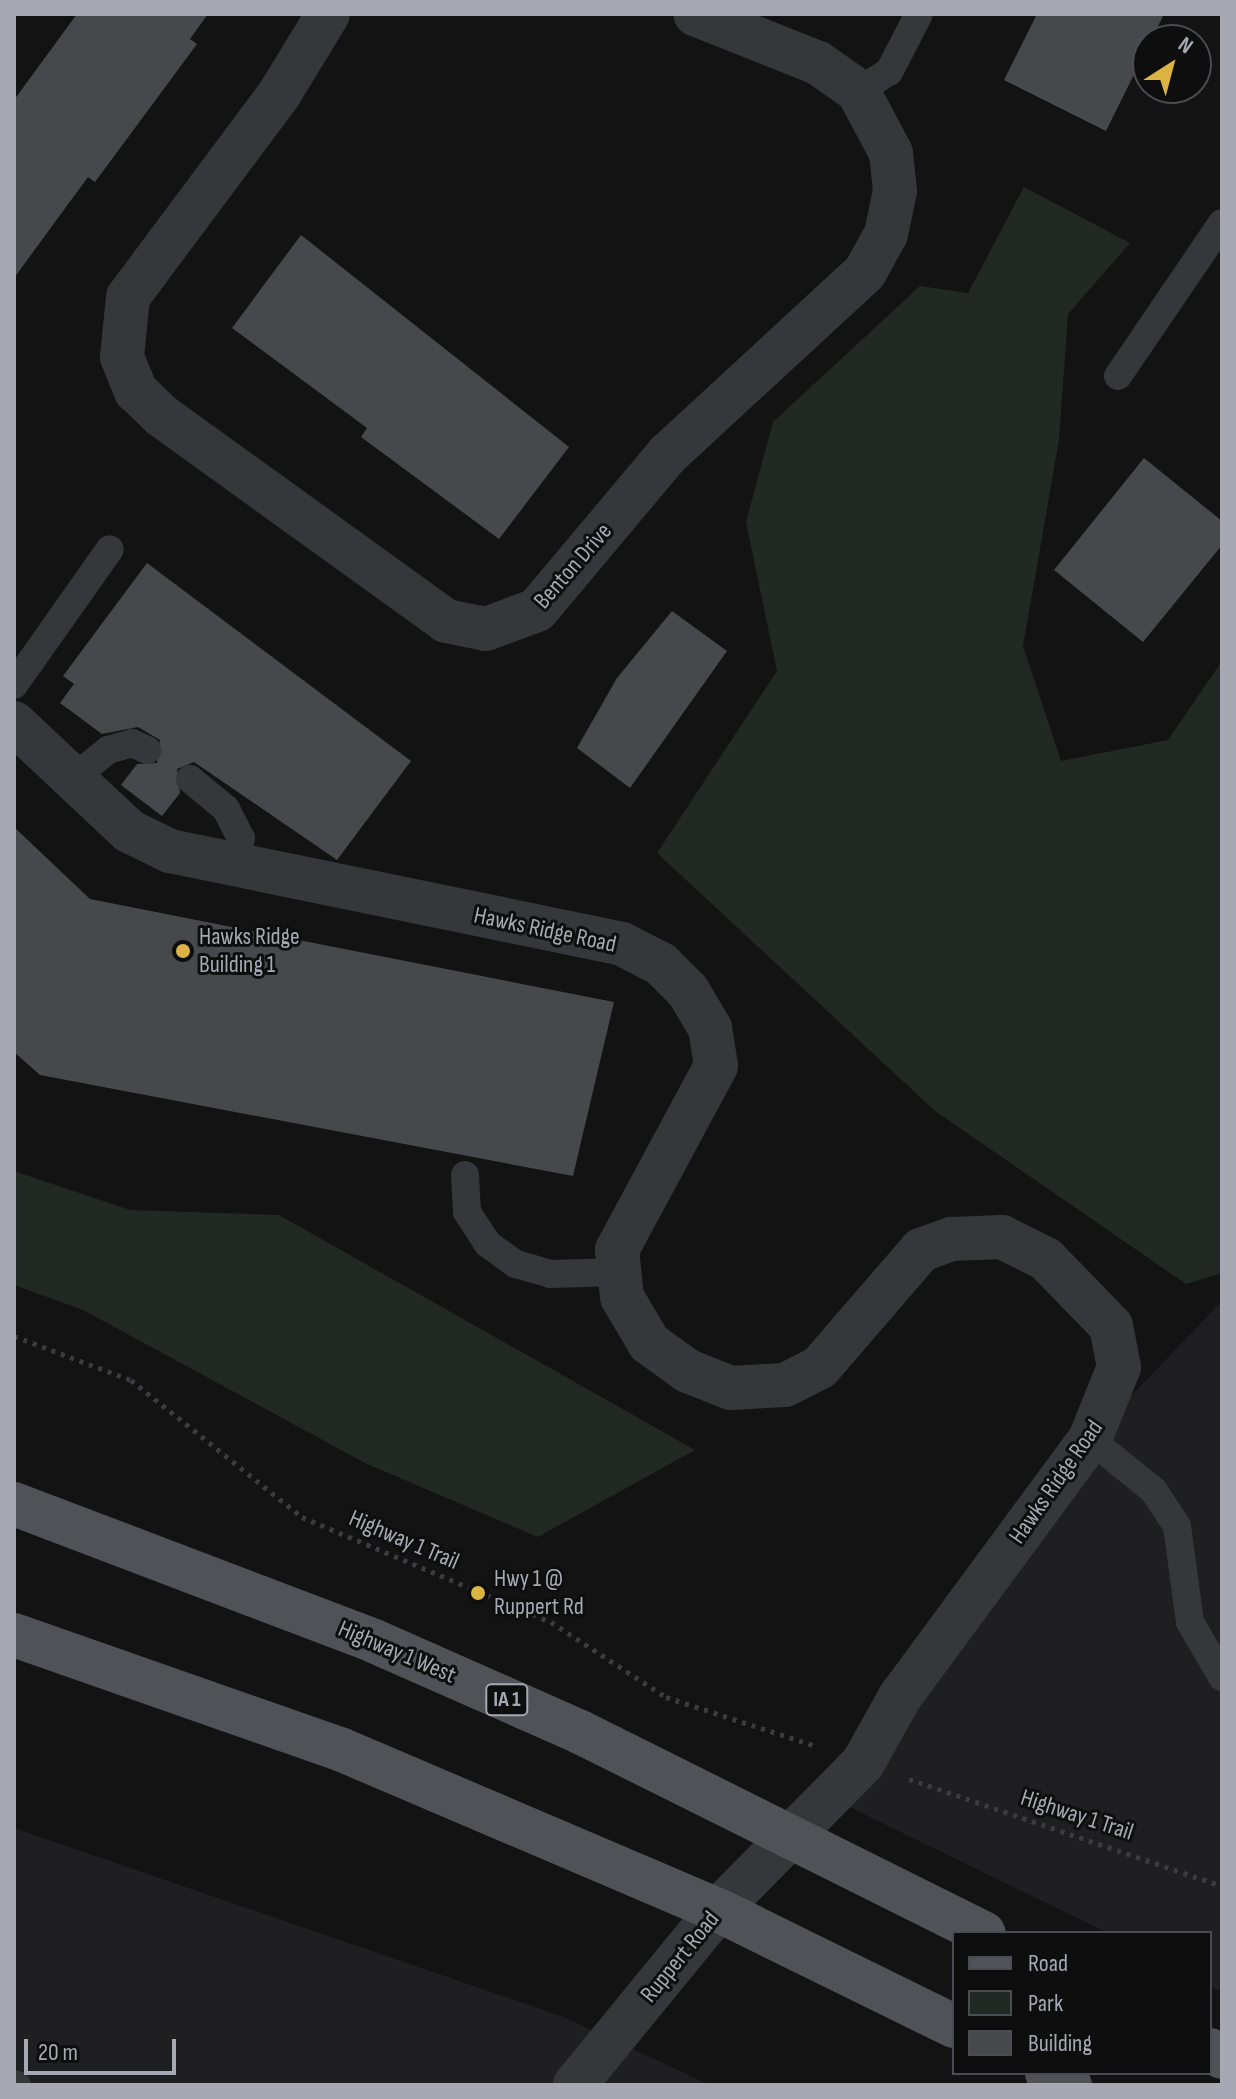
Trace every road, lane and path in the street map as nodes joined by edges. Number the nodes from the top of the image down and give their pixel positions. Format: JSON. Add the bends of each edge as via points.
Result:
{"nodes":[{"id":1,"x":328,"y":14,"type":"edge"},
{"id":2,"x":919,"y":14,"type":"edge"},
{"id":3,"x":719,"y":18,"type":"edge"},
{"id":4,"x":858,"y":91,"type":"junction"},
{"id":5,"x":1222,"y":223,"type":"edge"},
{"id":6,"x":1118,"y":376,"type":"dead end"},
{"id":7,"x":110,"y":549,"type":"dead end"},
{"id":8,"x":14,"y":685,"type":"edge"},
{"id":9,"x":14,"y":723,"type":"edge"},
{"id":10,"x":147,"y":750,"type":"dead end"},
{"id":11,"x":190,"y":779,"type":"dead end"},
{"id":12,"x":71,"y":780,"type":"junction"},
{"id":13,"x":232,"y":867,"type":"junction"},
{"id":14,"x":465,"y":1175,"type":"dead end"},
{"id":15,"x":620,"y":1272,"type":"junction"},
{"id":16,"x":14,"y":1336,"type":"edge"},
{"id":17,"x":1090,"y":1439,"type":"junction"},
{"id":18,"x":14,"y":1504,"type":"edge"},
{"id":19,"x":14,"y":1635,"type":"edge"},
{"id":20,"x":1222,"y":1677,"type":"edge"},
{"id":21,"x":802,"y":1741,"type":"dead end"},
{"id":22,"x":918,"y":1782,"type":"dead end"},
{"id":23,"x":790,"y":1834,"type":"junction"},
{"id":24,"x":1222,"y":1886,"type":"edge"},
{"id":25,"x":718,"y":1910,"type":"junction"},
{"id":26,"x":980,"y":1931,"type":"edge"},
{"id":27,"x":952,"y":2025,"type":"edge"},
{"id":28,"x":1051,"y":2075,"type":"edge"},
{"id":29,"x":575,"y":2085,"type":"edge"},
{"id":30,"x":1070,"y":2085,"type":"edge"}],
"edges":[{"from":1,"to":4,"type":"street","name":"Benton Drive","via":[[280,93],[128,297],[122,357],[136,391],[162,416],[446,621],[486,629],[537,610],[668,454],[865,272],[886,234],[895,191],[891,153]]},
{"from":2,"to":4,"type":"lane","via":[[889,72]]},
{"from":3,"to":4,"type":"street","name":"Benton Drive","via":[[818,63]]},
{"from":5,"to":6,"type":"lane"},
{"from":7,"to":8,"type":"lane"},
{"from":9,"to":12,"type":"street","name":"Hawks Ridge Road"},
{"from":10,"to":12,"type":"lane","via":[[132,743],[108,750]]},
{"from":11,"to":13,"type":"lane","via":[[226,809],[241,838]]},
{"from":12,"to":13,"type":"street","name":"Hawks Ridge Road","via":[[129,831],[170,851]]},
{"from":13,"to":15,"type":"street","name":"Hawks Ridge Road","via":[[622,944],[661,964],[688,991],[710,1028],[716,1066],[679,1146],[641,1196],[617,1250]]},
{"from":14,"to":15,"type":"lane","via":[[467,1212],[488,1244],[516,1264],[550,1274]]},
{"from":15,"to":17,"type":"street","name":"Hawks Ridge Road","via":[[622,1297],[649,1343],[688,1371],[731,1388],[785,1385],[820,1367],[921,1250],[952,1239],[1002,1237],[1046,1259],[1111,1326],[1119,1367]]},
{"from":16,"to":21,"type":"path","name":"Highway 1 Trail","via":[[131,1380],[302,1517],[551,1622],[666,1697]]},
{"from":17,"to":20,"type":"lane","via":[[1154,1491],[1177,1526],[1190,1622]]},
{"from":17,"to":23,"type":"street","name":"Hawks Ridge Road","via":[[901,1695],[863,1763]]},
{"from":18,"to":23,"type":"main road","name":"Highway 1 West","number":"IA 1","via":[[374,1641]]},
{"from":19,"to":25,"type":"main road","via":[[340,1749]]},
{"from":22,"to":24,"type":"path","name":"Highway 1 Trail"},
{"from":23,"to":25,"type":"street","name":"Ruppert Road"},
{"from":23,"to":26,"type":"main road","name":"Highway 1 West","number":"IA 1"},
{"from":25,"to":27,"type":"main road"},
{"from":25,"to":29,"type":"street","name":"Ruppert Road"},
{"from":28,"to":30,"type":"main road"}]}
